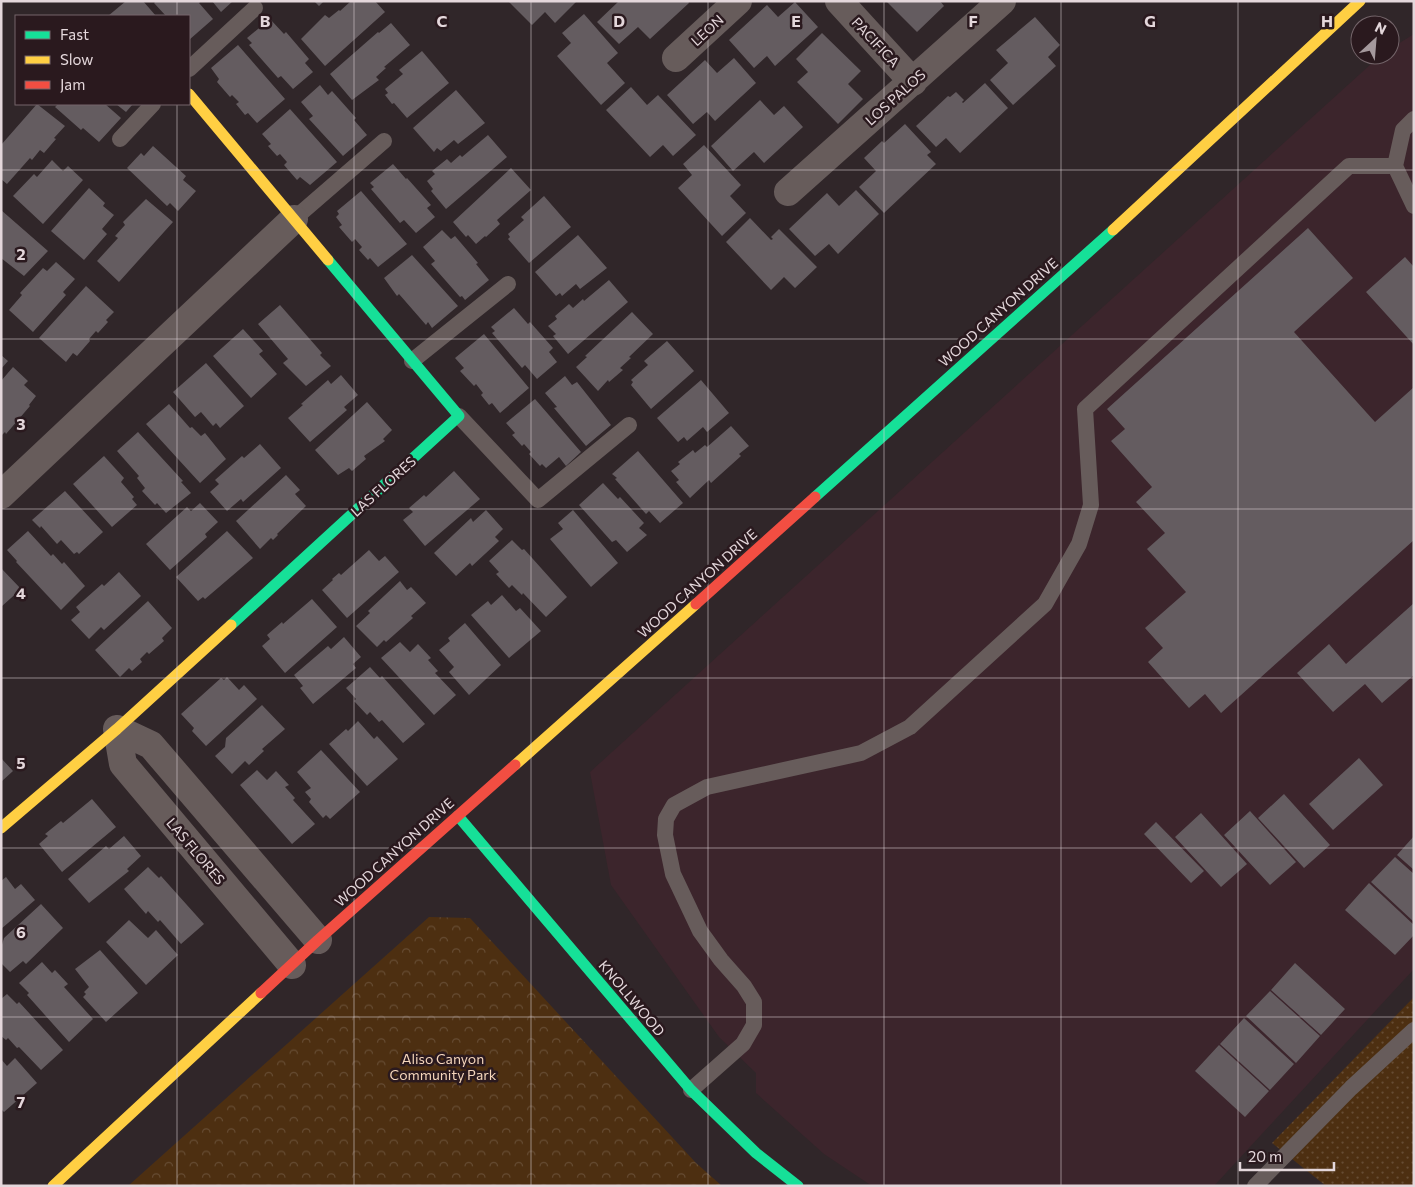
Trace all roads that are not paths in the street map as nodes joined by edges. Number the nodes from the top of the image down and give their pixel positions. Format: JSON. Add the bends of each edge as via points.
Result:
{"nodes":[{"id":1,"x":738,"y":1,"type":"edge"},
{"id":2,"x":839,"y":1,"type":"edge"},
{"id":3,"x":1002,"y":1,"type":"edge"},
{"id":4,"x":1360,"y":1,"type":"edge"},
{"id":5,"x":256,"y":8,"type":"dead end"},
{"id":6,"x":676,"y":58,"type":"dead end"},
{"id":7,"x":190,"y":68,"type":"edge"},
{"id":8,"x":913,"y":82,"type":"junction"},
{"id":9,"x":190,"y":95,"type":"edge"},
{"id":10,"x":153,"y":105,"type":"edge"},
{"id":11,"x":1414,"y":119,"type":"edge"},
{"id":12,"x":120,"y":139,"type":"dead end"},
{"id":13,"x":384,"y":141,"type":"dead end"},
{"id":14,"x":1395,"y":166,"type":"junction"},
{"id":15,"x":788,"y":192,"type":"dead end"},
{"id":16,"x":1414,"y":206,"type":"edge"},
{"id":17,"x":294,"y":219,"type":"junction"},
{"id":18,"x":508,"y":284,"type":"dead end"},
{"id":19,"x":412,"y":361,"type":"junction"},
{"id":20,"x":459,"y":416,"type":"junction"},
{"id":21,"x":629,"y":424,"type":"dead end"},
{"id":22,"x":1,"y":495,"type":"edge"},
{"id":23,"x":117,"y":729,"type":"junction"},
{"id":24,"x":458,"y":816,"type":"junction"},
{"id":25,"x":1,"y":828,"type":"edge"},
{"id":26,"x":318,"y":940,"type":"junction"},
{"id":27,"x":292,"y":965,"type":"junction"},
{"id":28,"x":1414,"y":1030,"type":"edge"},
{"id":29,"x":691,"y":1090,"type":"junction"},
{"id":30,"x":53,"y":1186,"type":"edge"},
{"id":31,"x":798,"y":1186,"type":"edge"},
{"id":32,"x":1255,"y":1186,"type":"edge"}],
"edges":[{"from":1,"to":6,"type":"street","name":"LEON"},
{"from":2,"to":8,"type":"street","name":"PACIFICA"},
{"from":3,"to":8,"type":"street","name":"LOS PALOS"},
{"from":4,"to":24,"type":"main road","name":"WOOD CANYON DRIVE","via":[[1140,205]]},
{"from":5,"to":7,"type":"lane"},
{"from":8,"to":15,"type":"street","name":"LOS PALOS"},
{"from":9,"to":17,"type":"main road"},
{"from":10,"to":12,"type":"lane"},
{"from":11,"to":14,"type":"lane","via":[[1403,130]]},
{"from":13,"to":17,"type":"lane"},
{"from":14,"to":16,"type":"lane"},
{"from":14,"to":29,"type":"lane","via":[[1349,166],[1085,409],[1091,505],[1080,544],[1045,604],[910,727],[861,753],[707,787],[674,805],[666,819],[665,835],[673,874],[700,930],[754,1002],[754,1025],[743,1044]]},
{"from":17,"to":19,"type":"main road"},
{"from":17,"to":22,"type":"street"},
{"from":18,"to":19,"type":"lane"},
{"from":19,"to":20,"type":"main road"},
{"from":20,"to":21,"type":"lane","via":[[538,500]]},
{"from":20,"to":23,"type":"main road","name":"LAS FLORES"},
{"from":23,"to":25,"type":"main road","name":"LAS FLORES"},
{"from":23,"to":26,"type":"street","via":[[151,745]]},
{"from":23,"to":27,"type":"street","name":"LAS FLORES","via":[[123,764]]},
{"from":24,"to":26,"type":"main road","name":"WOOD CANYON DRIVE"},
{"from":24,"to":29,"type":"main road","name":"KNOLLWOOD"},
{"from":26,"to":27,"type":"main road","name":"WOOD CANYON DRIVE"},
{"from":27,"to":30,"type":"main road","name":"WOOD CANYON DRIVE"},
{"from":28,"to":32,"type":"lane","via":[[1351,1088]]},
{"from":29,"to":31,"type":"main road","name":"KNOLLWOOD","via":[[756,1153]]}]}
